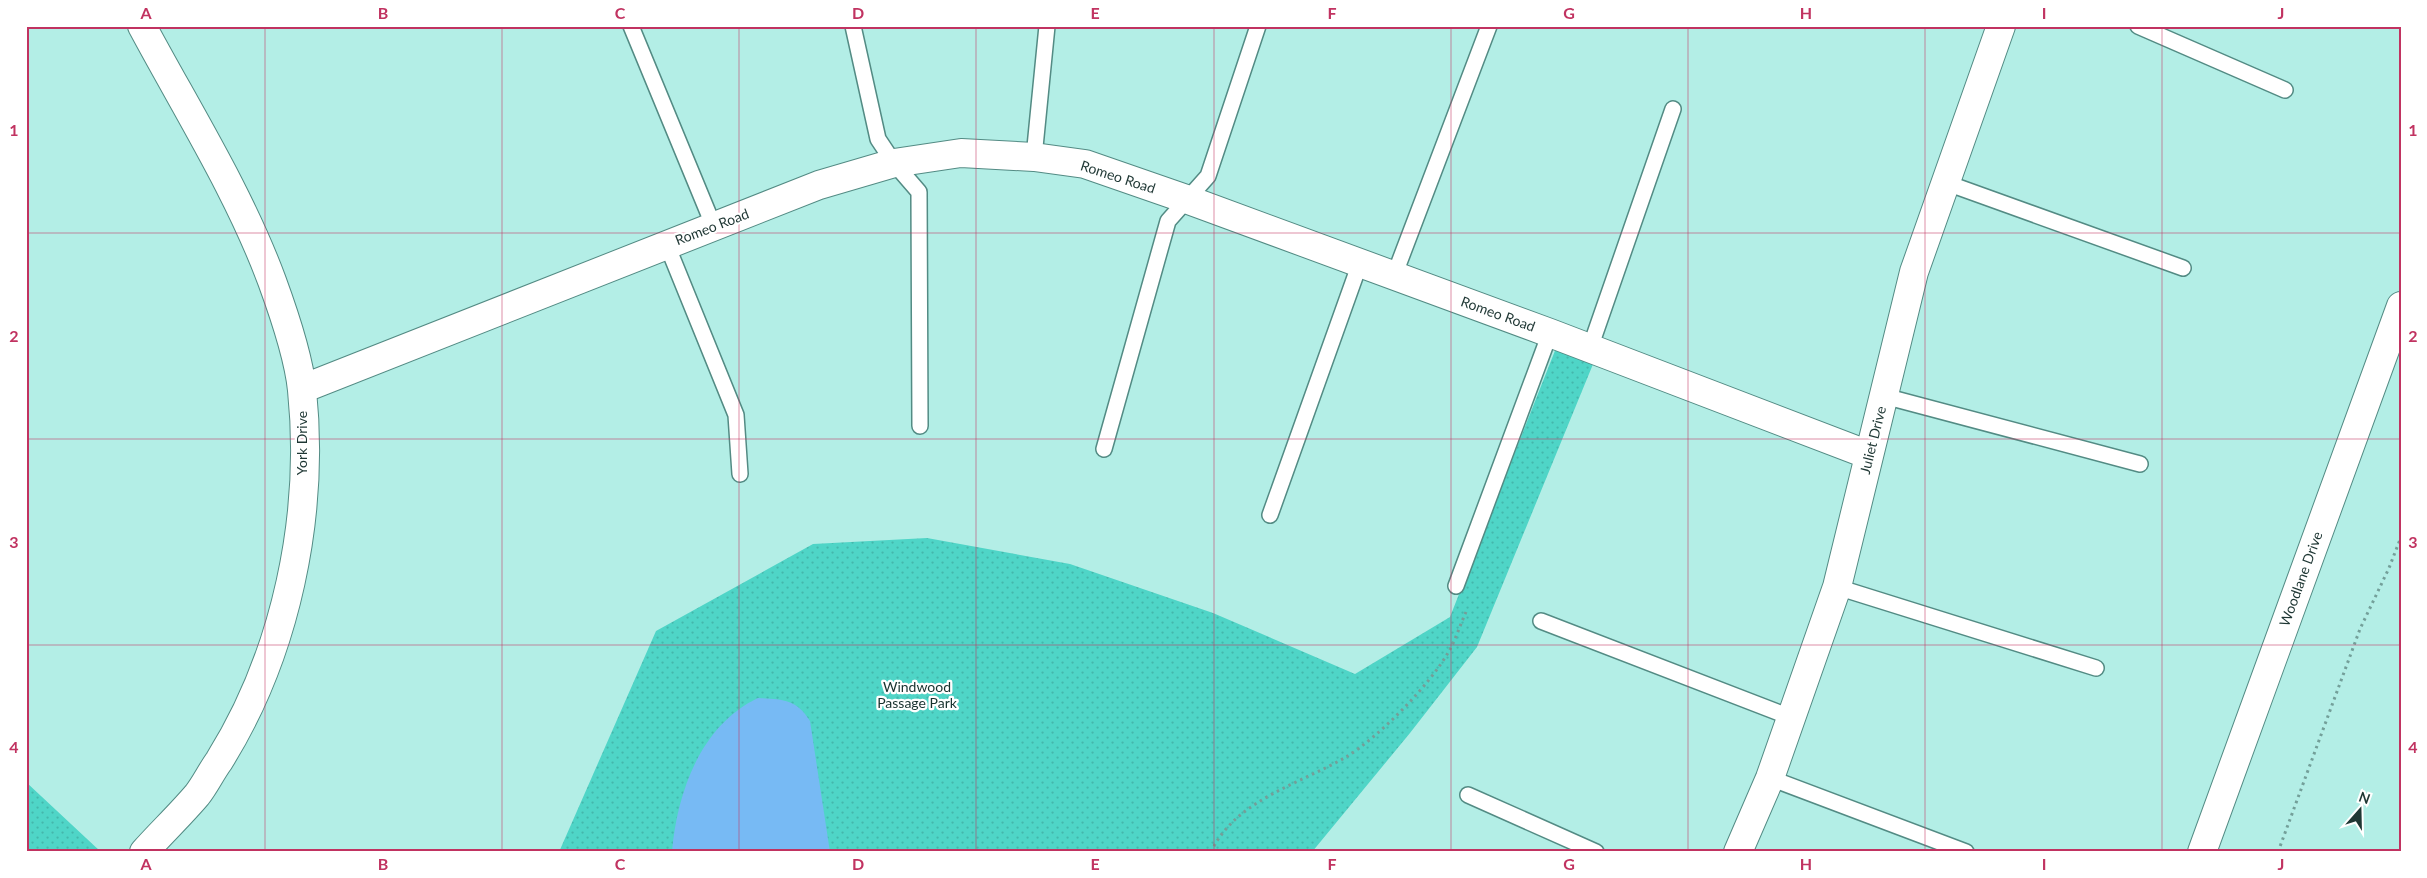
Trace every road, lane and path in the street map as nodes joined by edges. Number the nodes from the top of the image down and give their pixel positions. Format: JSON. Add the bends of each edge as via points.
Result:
{"nodes":[{"id":1,"x":142,"y":26,"type":"edge"},
{"id":2,"x":631,"y":26,"type":"edge"},
{"id":3,"x":853,"y":26,"type":"edge"},
{"id":4,"x":1047,"y":26,"type":"edge"},
{"id":5,"x":1258,"y":26,"type":"edge"},
{"id":6,"x":1489,"y":26,"type":"edge"},
{"id":7,"x":2001,"y":26,"type":"edge"},
{"id":8,"x":2138,"y":26,"type":"edge"},
{"id":9,"x":2286,"y":90,"type":"dead end"},
{"id":10,"x":1673,"y":109,"type":"dead end"},
{"id":11,"x":1034,"y":157,"type":"junction"},
{"id":12,"x":894,"y":163,"type":"junction"},
{"id":13,"x":1944,"y":182,"type":"junction"},
{"id":14,"x":1186,"y":199,"type":"junction"},
{"id":15,"x":714,"y":227,"type":"junction"},
{"id":16,"x":667,"y":245,"type":"junction"},
{"id":17,"x":1360,"y":263,"type":"junction"},
{"id":18,"x":2183,"y":268,"type":"dead end"},
{"id":19,"x":1394,"y":276,"type":"junction"},
{"id":20,"x":2401,"y":306,"type":"edge"},
{"id":21,"x":1550,"y":333,"type":"junction"},
{"id":22,"x":1590,"y":348,"type":"junction"},
{"id":23,"x":302,"y":389,"type":"junction"},
{"id":24,"x":1884,"y":396,"type":"junction"},
{"id":25,"x":920,"y":426,"type":"dead end"},
{"id":26,"x":1104,"y":449,"type":"dead end"},
{"id":27,"x":1869,"y":455,"type":"junction"},
{"id":28,"x":2140,"y":464,"type":"dead end"},
{"id":29,"x":740,"y":474,"type":"dead end"},
{"id":30,"x":1270,"y":515,"type":"dead end"},
{"id":31,"x":2401,"y":537,"type":"edge"},
{"id":32,"x":1456,"y":586,"type":"dead end"},
{"id":33,"x":1838,"y":587,"type":"junction"},
{"id":34,"x":1466,"y":611,"type":"dead end"},
{"id":35,"x":1541,"y":621,"type":"dead end"},
{"id":36,"x":2096,"y":668,"type":"dead end"},
{"id":37,"x":1790,"y":717,"type":"junction"},
{"id":38,"x":1770,"y":778,"type":"junction"},
{"id":39,"x":1468,"y":795,"type":"dead end"},
{"id":40,"x":144,"y":852,"type":"edge"},
{"id":41,"x":1211,"y":852,"type":"edge"},
{"id":42,"x":1596,"y":852,"type":"edge"},
{"id":43,"x":1738,"y":852,"type":"edge"},
{"id":44,"x":1966,"y":852,"type":"edge"},
{"id":45,"x":2202,"y":852,"type":"edge"},
{"id":46,"x":2278,"y":852,"type":"edge"}],
"edges":[{"from":1,"to":23,"type":"street","name":"York Drive","via":[[250,225],[278,301]]},
{"from":2,"to":15,"type":"lane"},
{"from":3,"to":12,"type":"lane","via":[[878,139]]},
{"from":4,"to":11,"type":"lane"},
{"from":5,"to":14,"type":"lane","via":[[1208,176]]},
{"from":6,"to":19,"type":"lane"},
{"from":7,"to":13,"type":"street","name":"Juliet Drive"},
{"from":8,"to":9,"type":"lane"},
{"from":10,"to":22,"type":"lane"},
{"from":11,"to":12,"type":"street","name":"Romeo Road","via":[[961,153]]},
{"from":11,"to":14,"type":"street","name":"Romeo Road","via":[[1086,164]]},
{"from":12,"to":15,"type":"street","name":"Romeo Road","via":[[819,186]]},
{"from":12,"to":25,"type":"lane","via":[[919,192]]},
{"from":13,"to":18,"type":"lane"},
{"from":13,"to":24,"type":"street","name":"Juliet Drive","via":[[1914,272]]},
{"from":14,"to":17,"type":"street","name":"Romeo Road"},
{"from":14,"to":26,"type":"lane","via":[[1168,221]]},
{"from":15,"to":16,"type":"street","name":"Romeo Road"},
{"from":16,"to":23,"type":"street","name":"Romeo Road"},
{"from":16,"to":29,"type":"lane","via":[[736,415]]},
{"from":17,"to":19,"type":"street","name":"Romeo Road"},
{"from":17,"to":30,"type":"lane"},
{"from":19,"to":21,"type":"street","name":"Romeo Road"},
{"from":20,"to":45,"type":"street","name":"Woodlane Drive"},
{"from":21,"to":22,"type":"street","name":"Romeo Road"},
{"from":21,"to":32,"type":"lane"},
{"from":22,"to":27,"type":"street","name":"Romeo Road"},
{"from":23,"to":40,"type":"street","name":"York Drive","via":[[301,520],[290,587],[270,656],[240,726],[198,794]]},
{"from":24,"to":27,"type":"street","name":"Juliet Drive"},
{"from":24,"to":28,"type":"lane"},
{"from":27,"to":33,"type":"street","name":"Juliet Drive"},
{"from":31,"to":46,"type":"path","via":[[2360,629]]},
{"from":33,"to":36,"type":"lane"},
{"from":33,"to":37,"type":"street","name":"Juliet Drive"},
{"from":34,"to":41,"type":"path","via":[[1449,652],[1420,690],[1384,727],[1347,756],[1256,804],[1230,824]]},
{"from":35,"to":37,"type":"lane"},
{"from":37,"to":38,"type":"street","name":"Juliet Drive"},
{"from":38,"to":43,"type":"street","name":"Juliet Drive"},
{"from":38,"to":44,"type":"lane"},
{"from":39,"to":42,"type":"lane"}]}
